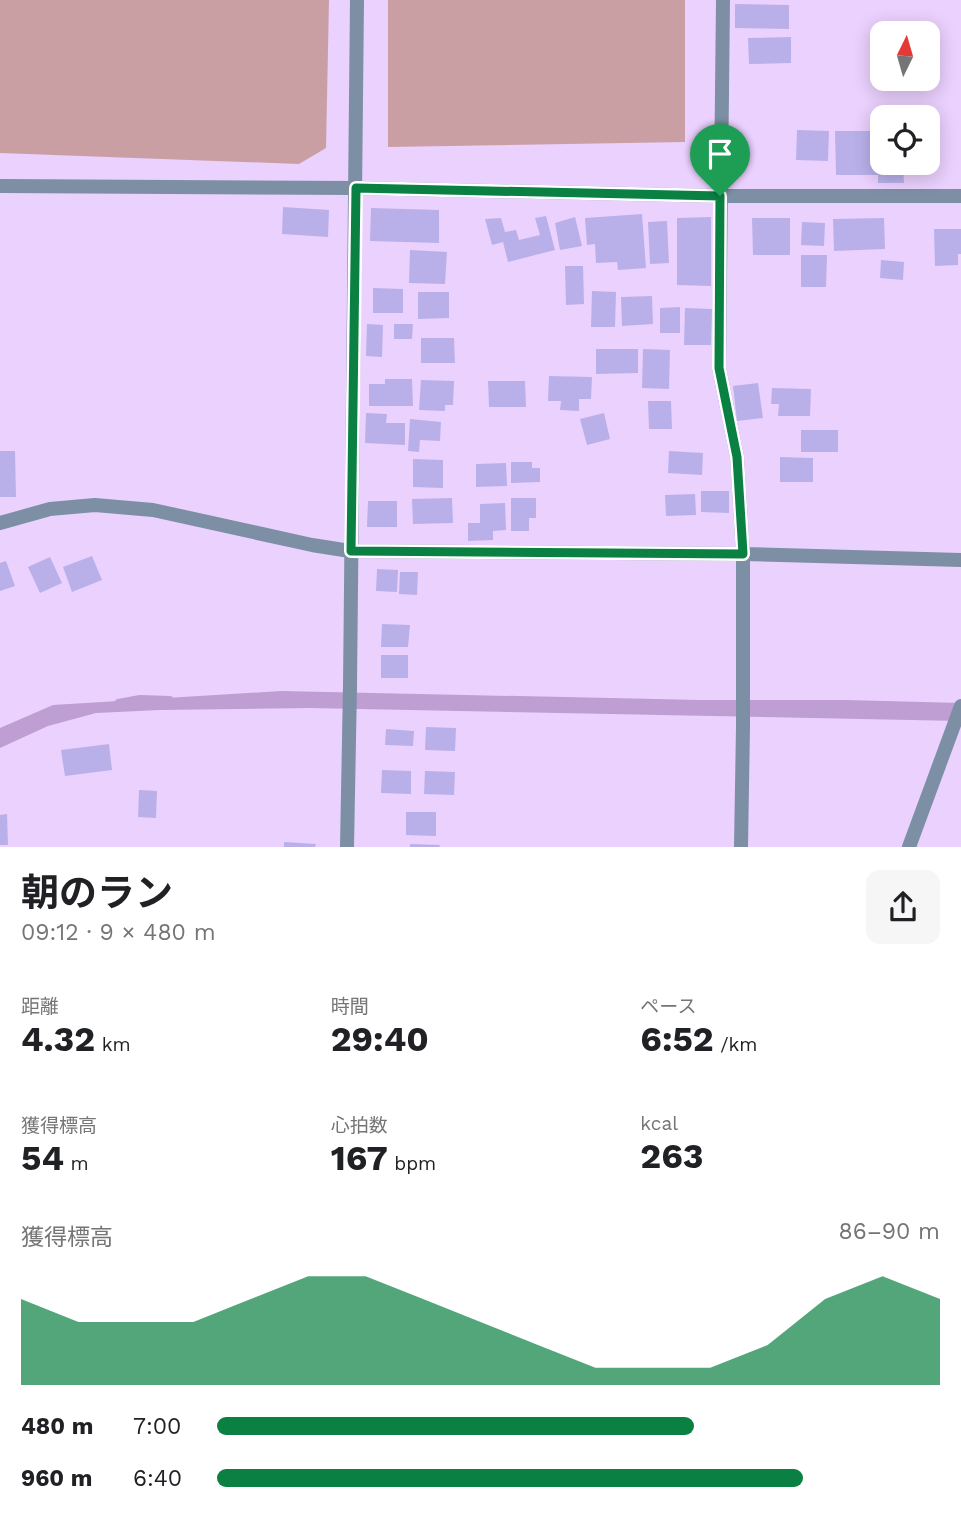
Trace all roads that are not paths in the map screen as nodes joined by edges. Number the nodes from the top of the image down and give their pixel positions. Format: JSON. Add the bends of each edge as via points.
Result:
{"nodes":[{"id":1,"x":357,"y":0,"type":"edge"},
{"id":2,"x":723,"y":0,"type":"edge"},
{"id":3,"x":0,"y":186,"type":"edge"},
{"id":4,"x":356,"y":188,"type":"junction"},
{"id":5,"x":720,"y":196,"type":"junction"},
{"id":6,"x":961,"y":196,"type":"edge"},
{"id":7,"x":0,"y":523,"type":"edge"},
{"id":8,"x":351,"y":551,"type":"junction"},
{"id":9,"x":743,"y":554,"type":"junction"},
{"id":10,"x":961,"y":560,"type":"edge"},
{"id":11,"x":961,"y":706,"type":"edge"},
{"id":12,"x":347,"y":847,"type":"edge"},
{"id":13,"x":741,"y":847,"type":"edge"},
{"id":14,"x":909,"y":847,"type":"edge"}],
"edges":[{"from":1,"to":4,"type":"street"},
{"from":2,"to":5,"type":"street"},
{"from":3,"to":4,"type":"street"},
{"from":4,"to":5,"type":"street"},
{"from":4,"to":8,"type":"street"},
{"from":5,"to":6,"type":"street"},
{"from":5,"to":9,"type":"street","via":[[719,368],[737,457]]},
{"from":7,"to":8,"type":"street","via":[[50,509],[95,505],[153,510]]},
{"from":8,"to":9,"type":"street"},
{"from":8,"to":12,"type":"street"},
{"from":9,"to":10,"type":"street"},
{"from":9,"to":13,"type":"street"},
{"from":11,"to":14,"type":"street"}]}
